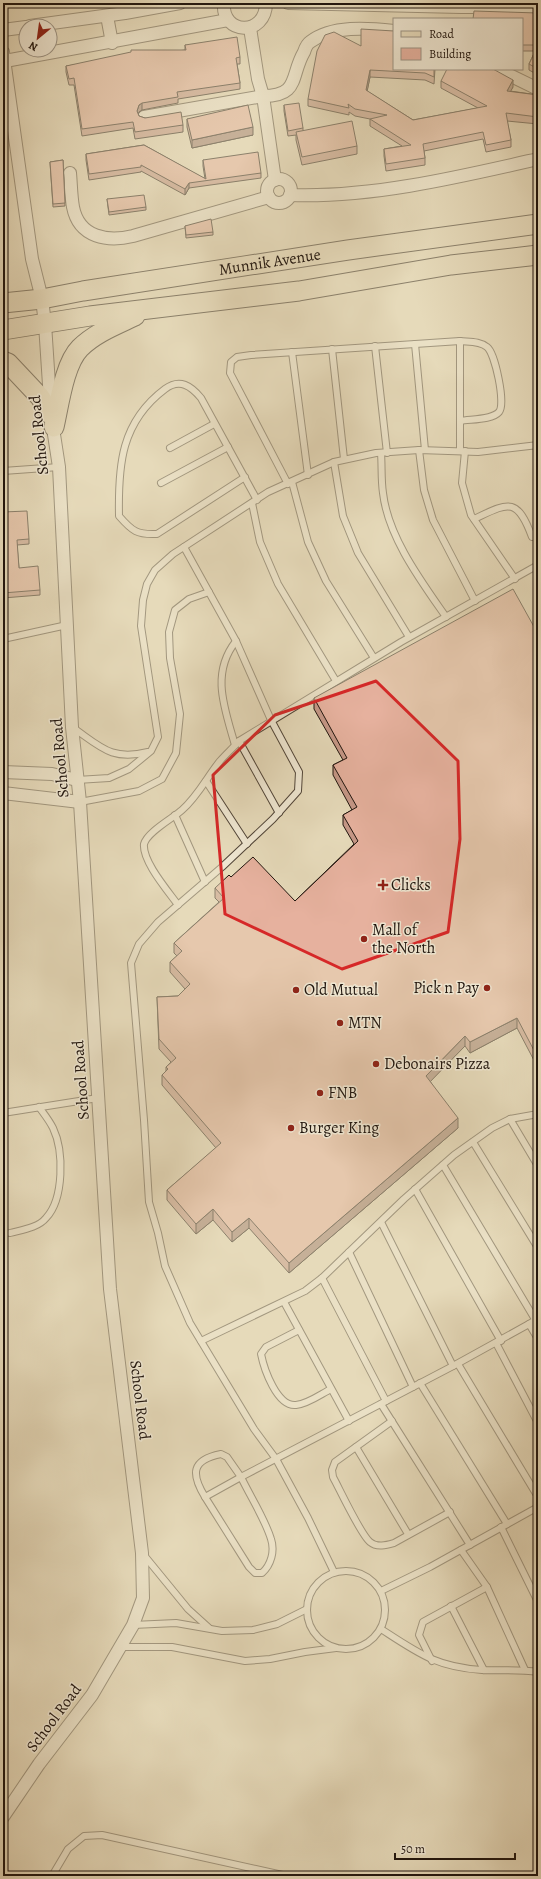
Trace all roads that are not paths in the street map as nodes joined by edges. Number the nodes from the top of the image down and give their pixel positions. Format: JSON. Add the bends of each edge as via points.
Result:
{"nodes":[{"id":1,"x":180,"y":3,"type":"edge"},
{"id":2,"x":224,"y":3,"type":"edge"},
{"id":3,"x":266,"y":3,"type":"edge"},
{"id":4,"x":288,"y":3,"type":"edge"},
{"id":5,"x":461,"y":5,"type":"edge"},
{"id":6,"x":538,"y":7,"type":"edge"},
{"id":7,"x":107,"y":16,"type":"junction"},
{"id":8,"x":228,"y":20,"type":"junction"},
{"id":9,"x":58,"y":22,"type":"edge"},
{"id":10,"x":18,"y":27,"type":"edge"},
{"id":11,"x":250,"y":28,"type":"junction"},
{"id":12,"x":3,"y":30,"type":"edge"},
{"id":13,"x":393,"y":31,"type":"edge"},
{"id":14,"x":112,"y":42,"type":"junction"},
{"id":15,"x":4,"y":56,"type":"edge"},
{"id":16,"x":499,"y":70,"type":"edge"},
{"id":17,"x":538,"y":89,"type":"edge"},
{"id":18,"x":263,"y":96,"type":"junction"},
{"id":19,"x":144,"y":117,"type":"edge"},
{"id":20,"x":538,"y":159,"type":"edge"},
{"id":21,"x":70,"y":173,"type":"dead end"},
{"id":22,"x":275,"y":180,"type":"junction"},
{"id":23,"x":290,"y":195,"type":"junction"},
{"id":24,"x":269,"y":197,"type":"junction"},
{"id":25,"x":538,"y":224,"type":"edge"},
{"id":26,"x":538,"y":255,"type":"edge"},
{"id":27,"x":42,"y":299,"type":"junction"},
{"id":28,"x":3,"y":303,"type":"edge"},
{"id":29,"x":149,"y":309,"type":"junction"},
{"id":30,"x":44,"y":324,"type":"junction"},
{"id":31,"x":3,"y":330,"type":"edge"},
{"id":32,"x":460,"y":341,"type":"junction"},
{"id":33,"x":415,"y":344,"type":"junction"},
{"id":34,"x":375,"y":346,"type":"junction"},
{"id":35,"x":332,"y":349,"type":"junction"},
{"id":36,"x":292,"y":352,"type":"junction"},
{"id":37,"x":3,"y":361,"type":"edge"},
{"id":38,"x":460,"y":420,"type":"junction"},
{"id":39,"x":52,"y":421,"type":"junction"},
{"id":40,"x":214,"y":424,"type":"junction"},
{"id":41,"x":538,"y":445,"type":"edge"},
{"id":42,"x":228,"y":447,"type":"junction"},
{"id":43,"x":170,"y":448,"type":"dead end"},
{"id":44,"x":422,"y":450,"type":"junction"},
{"id":45,"x":463,"y":451,"type":"junction"},
{"id":46,"x":384,"y":453,"type":"junction"},
{"id":47,"x":344,"y":460,"type":"junction"},
{"id":48,"x":334,"y":462,"type":"junction"},
{"id":49,"x":59,"y":468,"type":"junction"},
{"id":50,"x":3,"y":471,"type":"edge"},
{"id":51,"x":308,"y":475,"type":"junction"},
{"id":52,"x":245,"y":478,"type":"junction"},
{"id":53,"x":161,"y":483,"type":"dead end"},
{"id":54,"x":290,"y":483,"type":"junction"},
{"id":55,"x":254,"y":501,"type":"junction"},
{"id":56,"x":474,"y":519,"type":"junction"},
{"id":57,"x":532,"y":537,"type":"dead end"},
{"id":58,"x":184,"y":547,"type":"junction"},
{"id":59,"x":538,"y":565,"type":"edge"},
{"id":60,"x":515,"y":578,"type":"junction"},
{"id":61,"x":209,"y":592,"type":"junction"},
{"id":62,"x":475,"y":601,"type":"junction"},
{"id":63,"x":446,"y":617,"type":"junction"},
{"id":64,"x":67,"y":625,"type":"junction"},
{"id":65,"x":409,"y":637,"type":"junction"},
{"id":66,"x":3,"y":639,"type":"edge"},
{"id":67,"x":236,"y":641,"type":"junction"},
{"id":68,"x":374,"y":658,"type":"junction"},
{"id":69,"x":336,"y":681,"type":"junction"},
{"id":70,"x":271,"y":720,"type":"junction"},
{"id":71,"x":72,"y":727,"type":"junction"},
{"id":72,"x":237,"y":743,"type":"junction"},
{"id":73,"x":151,"y":751,"type":"junction"},
{"id":74,"x":3,"y":772,"type":"edge"},
{"id":75,"x":77,"y":780,"type":"junction"},
{"id":76,"x":206,"y":781,"type":"junction"},
{"id":77,"x":3,"y":793,"type":"edge"},
{"id":78,"x":80,"y":802,"type":"junction"},
{"id":79,"x":279,"y":813,"type":"junction"},
{"id":80,"x":175,"y":815,"type":"junction"},
{"id":81,"x":247,"y":844,"type":"junction"},
{"id":82,"x":205,"y":882,"type":"junction"},
{"id":83,"x":178,"y":905,"type":"junction"},
{"id":84,"x":98,"y":1098,"type":"junction"},
{"id":85,"x":39,"y":1107,"type":"junction"},
{"id":86,"x":3,"y":1113,"type":"edge"},
{"id":87,"x":538,"y":1114,"type":"edge"},
{"id":88,"x":510,"y":1119,"type":"junction"},
{"id":89,"x":473,"y":1142,"type":"junction"},
{"id":90,"x":443,"y":1165,"type":"junction"},
{"id":91,"x":538,"y":1166,"type":"edge"},
{"id":92,"x":415,"y":1189,"type":"junction"},
{"id":93,"x":381,"y":1222,"type":"junction"},
{"id":94,"x":10,"y":1233,"type":"dead end"},
{"id":95,"x":538,"y":1248,"type":"edge"},
{"id":96,"x":349,"y":1252,"type":"junction"},
{"id":97,"x":322,"y":1278,"type":"junction"},
{"id":98,"x":284,"y":1302,"type":"junction"},
{"id":99,"x":537,"y":1320,"type":"edge"},
{"id":100,"x":529,"y":1324,"type":"junction"},
{"id":101,"x":299,"y":1330,"type":"junction"},
{"id":102,"x":538,"y":1339,"type":"edge"},
{"id":103,"x":201,"y":1342,"type":"junction"},
{"id":104,"x":498,"y":1342,"type":"junction"},
{"id":105,"x":455,"y":1365,"type":"junction"},
{"id":106,"x":420,"y":1383,"type":"junction"},
{"id":107,"x":413,"y":1387,"type":"junction"},
{"id":108,"x":331,"y":1389,"type":"junction"},
{"id":109,"x":384,"y":1403,"type":"junction"},
{"id":110,"x":348,"y":1421,"type":"junction"},
{"id":111,"x":392,"y":1421,"type":"junction"},
{"id":112,"x":538,"y":1423,"type":"edge"},
{"id":113,"x":356,"y":1447,"type":"junction"},
{"id":114,"x":276,"y":1459,"type":"junction"},
{"id":115,"x":240,"y":1477,"type":"junction"},
{"id":116,"x":205,"y":1497,"type":"junction"},
{"id":117,"x":538,"y":1497,"type":"edge"},
{"id":118,"x":537,"y":1509,"type":"edge"},
{"id":119,"x":450,"y":1512,"type":"junction"},
{"id":120,"x":504,"y":1526,"type":"junction"},
{"id":121,"x":408,"y":1534,"type":"junction"},
{"id":122,"x":470,"y":1545,"type":"junction"},
{"id":123,"x":461,"y":1550,"type":"junction"},
{"id":124,"x":142,"y":1553,"type":"junction"},
{"id":125,"x":334,"y":1572,"type":"junction"},
{"id":126,"x":487,"y":1587,"type":"junction"},
{"id":127,"x":381,"y":1592,"type":"junction"},
{"id":128,"x":538,"y":1602,"type":"edge"},
{"id":129,"x":451,"y":1606,"type":"junction"},
{"id":130,"x":307,"y":1609,"type":"junction"},
{"id":131,"x":133,"y":1625,"type":"junction"},
{"id":132,"x":209,"y":1628,"type":"junction"},
{"id":133,"x":381,"y":1629,"type":"junction"},
{"id":134,"x":121,"y":1647,"type":"junction"},
{"id":135,"x":336,"y":1648,"type":"junction"},
{"id":136,"x":432,"y":1661,"type":"junction"},
{"id":137,"x":484,"y":1670,"type":"junction"},
{"id":138,"x":525,"y":1670,"type":"junction"},
{"id":139,"x":538,"y":1672,"type":"edge"},
{"id":140,"x":3,"y":1817,"type":"edge"},
{"id":141,"x":52,"y":1876,"type":"edge"},
{"id":142,"x":287,"y":1876,"type":"edge"}],
"edges":[{"from":1,"to":7,"type":"street"},
{"from":2,"to":8,"type":"street"},
{"from":3,"to":11,"type":"street","via":[[263,18]]},
{"from":4,"to":5,"type":"street"},
{"from":5,"to":6,"type":"street"},
{"from":7,"to":9,"type":"street"},
{"from":7,"to":14,"type":"street"},
{"from":8,"to":11,"type":"street","via":[[236,26]]},
{"from":8,"to":14,"type":"street"},
{"from":10,"to":12,"type":"street"},
{"from":11,"to":18,"type":"street"},
{"from":13,"to":18,"type":"street","via":[[335,30],[309,42],[287,92]]},
{"from":14,"to":15,"type":"street"},
{"from":15,"to":27,"type":"street","name":"School Road","via":[[32,259]]},
{"from":16,"to":17,"type":"street"},
{"from":18,"to":19,"type":"street"},
{"from":18,"to":22,"type":"street"},
{"from":20,"to":23,"type":"street","via":[[466,176],[359,193]]},
{"from":21,"to":24,"type":"street","via":[[73,209],[86,231],[102,238],[118,240]]},
{"from":22,"to":23,"type":"street","via":[[280,179],[289,185]]},
{"from":22,"to":24,"type":"street","via":[[268,187]]},
{"from":23,"to":24,"type":"street","via":[[283,202],[272,201]]},
{"from":25,"to":27,"type":"main road","name":"Munnik Avenue","via":[[348,250]]},
{"from":26,"to":29,"type":"main road","name":"Munnik Avenue","via":[[451,265],[299,291]]},
{"from":27,"to":28,"type":"main road","name":"Munnik Avenue"},
{"from":27,"to":30,"type":"street","name":"School Road"},
{"from":29,"to":30,"type":"main road","name":"Munnik Avenue"},
{"from":29,"to":39,"type":"main road","via":[[98,333],[78,349],[70,364]]},
{"from":30,"to":31,"type":"main road","name":"Munnik Avenue"},
{"from":30,"to":39,"type":"street","name":"School Road"},
{"from":32,"to":33,"type":"lane"},
{"from":32,"to":38,"type":"lane"},
{"from":32,"to":38,"type":"lane","via":[[477,342],[491,350],[497,368],[502,405],[494,416]]},
{"from":33,"to":34,"type":"lane"},
{"from":33,"to":44,"type":"lane"},
{"from":34,"to":35,"type":"lane"},
{"from":34,"to":46,"type":"lane"},
{"from":35,"to":36,"type":"lane"},
{"from":35,"to":47,"type":"lane"},
{"from":36,"to":51,"type":"lane"},
{"from":36,"to":54,"type":"lane","via":[[237,357],[230,362],[230,373],[238,390]]},
{"from":37,"to":39,"type":"main road","via":[[40,397]]},
{"from":38,"to":45,"type":"lane"},
{"from":39,"to":49,"type":"street","name":"School Road"},
{"from":40,"to":42,"type":"lane"},
{"from":40,"to":43,"type":"lane"},
{"from":40,"to":52,"type":"lane","via":[[201,398],[187,385],[169,386],[150,400],[130,432],[122,459],[119,516],[129,527],[143,535],[157,534]]},
{"from":41,"to":45,"type":"lane","via":[[478,452]]},
{"from":42,"to":52,"type":"lane"},
{"from":42,"to":53,"type":"lane"},
{"from":44,"to":45,"type":"lane"},
{"from":44,"to":46,"type":"lane"},
{"from":44,"to":62,"type":"lane","via":[[424,490],[433,520]]},
{"from":45,"to":56,"type":"lane","via":[[462,483]]},
{"from":46,"to":47,"type":"lane"},
{"from":46,"to":63,"type":"lane","via":[[383,494],[392,527],[404,554]]},
{"from":47,"to":48,"type":"lane"},
{"from":48,"to":51,"type":"lane"},
{"from":48,"to":65,"type":"lane","via":[[343,516],[358,553]]},
{"from":49,"to":50,"type":"lane"},
{"from":49,"to":64,"type":"street","name":"School Road"},
{"from":51,"to":54,"type":"lane"},
{"from":52,"to":55,"type":"lane"},
{"from":54,"to":55,"type":"lane"},
{"from":54,"to":68,"type":"lane","via":[[308,542],[326,580]]},
{"from":55,"to":58,"type":"lane"},
{"from":55,"to":69,"type":"lane","via":[[260,542],[278,584]]},
{"from":56,"to":57,"type":"lane","via":[[510,505],[525,517]]},
{"from":56,"to":60,"type":"lane"},
{"from":58,"to":61,"type":"lane"},
{"from":58,"to":73,"type":"lane","via":[[155,570],[147,584],[143,600],[141,626],[158,737]]},
{"from":59,"to":60,"type":"lane"},
{"from":60,"to":62,"type":"lane"},
{"from":61,"to":67,"type":"lane"},
{"from":61,"to":78,"type":"lane","via":[[189,599],[175,610],[169,632],[170,658],[180,714],[176,754],[162,779],[139,791]]},
{"from":62,"to":63,"type":"lane"},
{"from":63,"to":65,"type":"lane"},
{"from":64,"to":66,"type":"lane"},
{"from":64,"to":71,"type":"street","name":"School Road"},
{"from":65,"to":68,"type":"lane"},
{"from":67,"to":70,"type":"lane"},
{"from":67,"to":72,"type":"lane","via":[[227,652],[222,668],[221,691]]},
{"from":68,"to":69,"type":"lane"},
{"from":69,"to":70,"type":"lane"},
{"from":70,"to":72,"type":"lane"},
{"from":70,"to":79,"type":"lane","via":[[299,772],[298,791]]},
{"from":71,"to":73,"type":"lane","via":[[114,755],[132,756]]},
{"from":71,"to":75,"type":"street","name":"School Road"},
{"from":72,"to":76,"type":"lane"},
{"from":72,"to":79,"type":"lane"},
{"from":73,"to":75,"type":"lane","via":[[129,769],[109,778]]},
{"from":74,"to":75,"type":"street","via":[[52,774]]},
{"from":75,"to":78,"type":"street","name":"School Road"},
{"from":76,"to":80,"type":"lane"},
{"from":76,"to":81,"type":"lane"},
{"from":77,"to":78,"type":"street"},
{"from":78,"to":84,"type":"street","name":"School Road"},
{"from":79,"to":81,"type":"lane"},
{"from":80,"to":82,"type":"lane"},
{"from":80,"to":83,"type":"lane","via":[[149,835],[144,844],[146,856],[153,870]]},
{"from":81,"to":82,"type":"lane"},
{"from":82,"to":83,"type":"lane"},
{"from":83,"to":103,"type":"lane","via":[[158,922],[139,944],[131,963],[149,1202],[165,1266],[190,1324]]},
{"from":84,"to":85,"type":"lane"},
{"from":84,"to":124,"type":"street","name":"School Road","via":[[110,1289]]},
{"from":85,"to":86,"type":"lane"},
{"from":85,"to":94,"type":"lane","via":[[53,1127],[58,1143],[61,1172],[55,1205],[46,1219],[35,1226]]},
{"from":87,"to":88,"type":"lane"},
{"from":88,"to":89,"type":"lane"},
{"from":88,"to":91,"type":"lane"},
{"from":89,"to":90,"type":"lane"},
{"from":89,"to":95,"type":"lane"},
{"from":90,"to":92,"type":"lane"},
{"from":90,"to":99,"type":"lane"},
{"from":92,"to":93,"type":"lane"},
{"from":92,"to":104,"type":"lane"},
{"from":93,"to":96,"type":"lane"},
{"from":93,"to":105,"type":"lane"},
{"from":96,"to":97,"type":"lane"},
{"from":96,"to":107,"type":"lane"},
{"from":97,"to":98,"type":"lane","via":[[306,1291]]},
{"from":97,"to":109,"type":"lane"},
{"from":98,"to":101,"type":"lane"},
{"from":98,"to":103,"type":"lane"},
{"from":99,"to":100,"type":"lane"},
{"from":100,"to":102,"type":"lane"},
{"from":100,"to":104,"type":"lane"},
{"from":101,"to":108,"type":"lane"},
{"from":101,"to":108,"type":"lane","via":[[266,1347],[261,1354],[277,1394],[285,1402],[296,1405]]},
{"from":103,"to":114,"type":"lane","via":[[254,1429]]},
{"from":104,"to":105,"type":"lane"},
{"from":104,"to":112,"type":"lane"},
{"from":105,"to":106,"type":"lane"},
{"from":105,"to":117,"type":"lane"},
{"from":106,"to":107,"type":"lane"},
{"from":106,"to":120,"type":"lane"},
{"from":107,"to":109,"type":"lane"},
{"from":108,"to":110,"type":"lane"},
{"from":109,"to":110,"type":"lane"},
{"from":109,"to":111,"type":"lane"},
{"from":110,"to":114,"type":"lane"},
{"from":111,"to":113,"type":"lane"},
{"from":111,"to":119,"type":"lane"},
{"from":113,"to":121,"type":"lane"},
{"from":113,"to":121,"type":"lane","via":[[335,1462],[332,1470],[333,1477],[361,1530],[370,1542],[376,1545],[394,1543]]},
{"from":114,"to":115,"type":"lane"},
{"from":114,"to":125,"type":"lane"},
{"from":115,"to":116,"type":"lane"},
{"from":115,"to":116,"type":"lane","via":[[228,1457],[221,1454],[200,1462],[196,1471],[196,1482]]},
{"from":115,"to":116,"type":"lane","via":[[272,1540],[270,1564],[262,1573],[255,1573],[249,1567]]},
{"from":118,"to":120,"type":"lane"},
{"from":119,"to":121,"type":"lane"},
{"from":119,"to":122,"type":"lane"},
{"from":120,"to":122,"type":"lane"},
{"from":120,"to":128,"type":"lane"},
{"from":122,"to":123,"type":"lane"},
{"from":123,"to":126,"type":"lane"},
{"from":123,"to":127,"type":"lane"},
{"from":124,"to":131,"type":"street","name":"School Road","via":[[143,1598]]},
{"from":124,"to":132,"type":"lane","via":[[188,1609]]},
{"from":125,"to":127,"type":"lane","via":[[349,1571],[362,1574],[373,1581]]},
{"from":125,"to":130,"type":"lane","via":[[315,1586],[309,1597]]},
{"from":126,"to":129,"type":"lane"},
{"from":126,"to":138,"type":"lane"},
{"from":127,"to":133,"type":"lane","via":[[385,1604],[385,1617]]},
{"from":129,"to":136,"type":"lane","via":[[428,1618],[421,1627],[419,1635]]},
{"from":129,"to":137,"type":"lane"},
{"from":130,"to":132,"type":"lane","via":[[276,1624],[253,1630],[222,1632]]},
{"from":130,"to":135,"type":"lane","via":[[309,1622],[315,1633],[324,1642]]},
{"from":131,"to":132,"type":"lane","via":[[176,1623]]},
{"from":131,"to":134,"type":"street","name":"School Road"},
{"from":133,"to":135,"type":"lane","via":[[373,1639],[362,1646]]},
{"from":133,"to":136,"type":"lane"},
{"from":134,"to":135,"type":"lane","via":[[172,1646],[245,1661]]},
{"from":134,"to":140,"type":"street","name":"School Road","via":[[92,1695],[39,1764]]},
{"from":136,"to":137,"type":"lane"},
{"from":137,"to":138,"type":"lane"},
{"from":138,"to":139,"type":"lane"},
{"from":141,"to":142,"type":"lane","via":[[68,1849],[84,1836],[102,1835]]}]}
